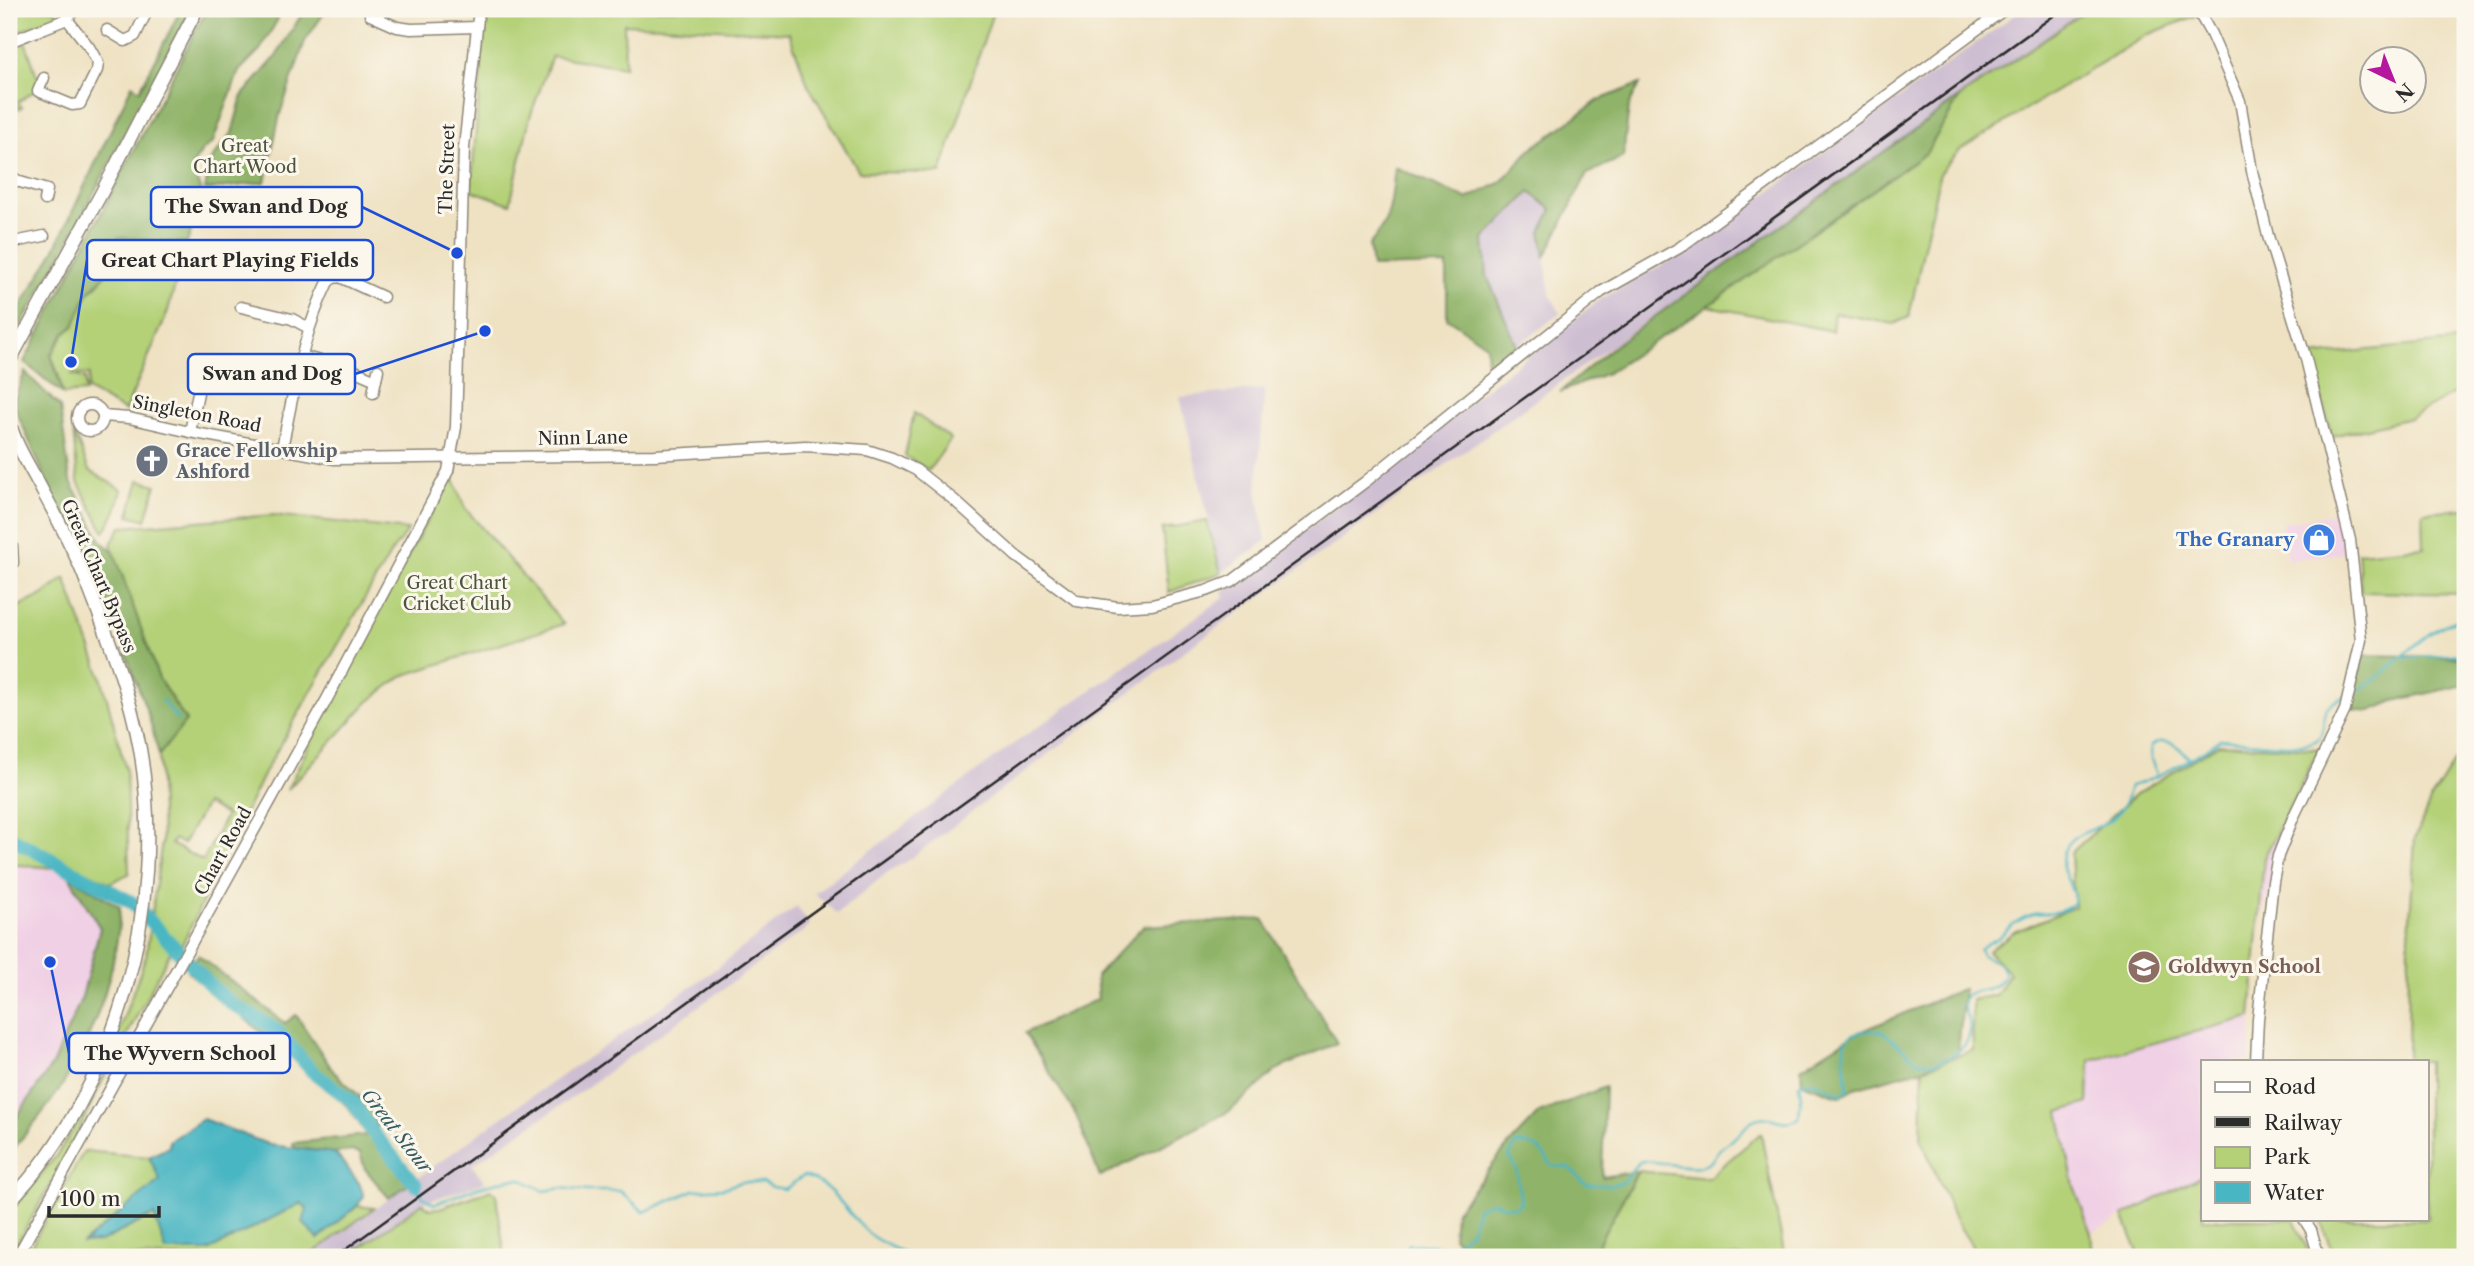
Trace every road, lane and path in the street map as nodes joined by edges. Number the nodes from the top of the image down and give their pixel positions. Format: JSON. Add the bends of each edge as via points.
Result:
{"nodes":[{"id":1,"x":75,"y":9,"type":"edge"},
{"id":2,"x":148,"y":9,"type":"edge"},
{"id":3,"x":197,"y":9,"type":"edge"},
{"id":4,"x":479,"y":9,"type":"edge"},
{"id":5,"x":2006,"y":9,"type":"edge"},
{"id":6,"x":2197,"y":9,"type":"edge"},
{"id":7,"x":370,"y":15,"type":"dead end"},
{"id":8,"x":67,"y":19,"type":"junction"},
{"id":9,"x":477,"y":27,"type":"junction"},
{"id":10,"x":107,"y":30,"type":"dead end"},
{"id":11,"x":9,"y":42,"type":"edge"},
{"id":12,"x":44,"y":78,"type":"dead end"},
{"id":13,"x":9,"y":175,"type":"edge"},
{"id":14,"x":54,"y":179,"type":"dead end"},
{"id":15,"x":44,"y":236,"type":"dead end"},
{"id":16,"x":9,"y":243,"type":"edge"},
{"id":17,"x":377,"y":292,"type":"dead end"},
{"id":18,"x":248,"y":306,"type":"dead end"},
{"id":19,"x":309,"y":328,"type":"junction"},
{"id":20,"x":301,"y":356,"type":"junction"},
{"id":21,"x":9,"y":362,"type":"edge"},
{"id":22,"x":203,"y":368,"type":"dead end"},
{"id":23,"x":373,"y":393,"type":"dead end"},
{"id":24,"x":103,"y":416,"type":"dead end"},
{"id":25,"x":9,"y":421,"type":"edge"},
{"id":26,"x":190,"y":432,"type":"junction"},
{"id":27,"x":11,"y":437,"type":"edge"},
{"id":28,"x":282,"y":448,"type":"junction"},
{"id":29,"x":452,"y":457,"type":"junction"},
{"id":30,"x":9,"y":540,"type":"edge"},
{"id":31,"x":15,"y":565,"type":"edge"},
{"id":32,"x":2256,"y":1060,"type":"edge"},
{"id":33,"x":9,"y":1202,"type":"edge"},
{"id":34,"x":2305,"y":1220,"type":"edge"},
{"id":35,"x":17,"y":1257,"type":"edge"},
{"id":36,"x":2319,"y":1257,"type":"edge"}],
"edges":[{"from":1,"to":8,"type":"street"},
{"from":2,"to":10,"type":"street","via":[[135,36],[125,41]]},
{"from":3,"to":21,"type":"main road"},
{"from":4,"to":9,"type":"street","name":"The Street"},
{"from":5,"to":29,"type":"street","name":"Ninn Lane","via":[[1679,248],[1601,292],[1365,482],[1232,581],[1206,591],[1152,605],[1118,607],[1077,601],[1016,556],[916,470],[867,450],[805,446],[655,455]]},
{"from":6,"to":32,"type":"street","via":[[2241,106],[2254,179],[2306,359],[2349,533],[2361,640],[2345,710],[2278,856]]},
{"from":7,"to":9,"type":"street","via":[[411,29]]},
{"from":8,"to":11,"type":"street"},
{"from":8,"to":12,"type":"street","via":[[95,56],[97,70],[80,104],[38,91]]},
{"from":9,"to":29,"type":"street","name":"The Street","via":[[464,148]]},
{"from":13,"to":14,"type":"street","via":[[46,195]]},
{"from":15,"to":16,"type":"street"},
{"from":17,"to":19,"type":"street","via":[[333,278]]},
{"from":18,"to":19,"type":"street"},
{"from":19,"to":20,"type":"street"},
{"from":20,"to":23,"type":"street","via":[[377,375]]},
{"from":20,"to":28,"type":"street"},
{"from":22,"to":26,"type":"street"},
{"from":24,"to":26,"type":"street","name":"Singleton Road"},
{"from":25,"to":27,"type":"main road","name":"Great Chart Bypass"},
{"from":26,"to":28,"type":"street","name":"Singleton Road"},
{"from":27,"to":33,"type":"main road","name":"Great Chart Bypass","via":[[44,492],[86,580],[119,667],[140,750],[148,837],[139,929],[121,1003],[99,1062],[55,1144]]},
{"from":28,"to":29,"type":"street","name":"Singleton Road","via":[[335,459]]},
{"from":29,"to":35,"type":"street","name":"Chart Road","via":[[327,699]]},
{"from":30,"to":31,"type":"street"},
{"from":34,"to":36,"type":"street"}]}
